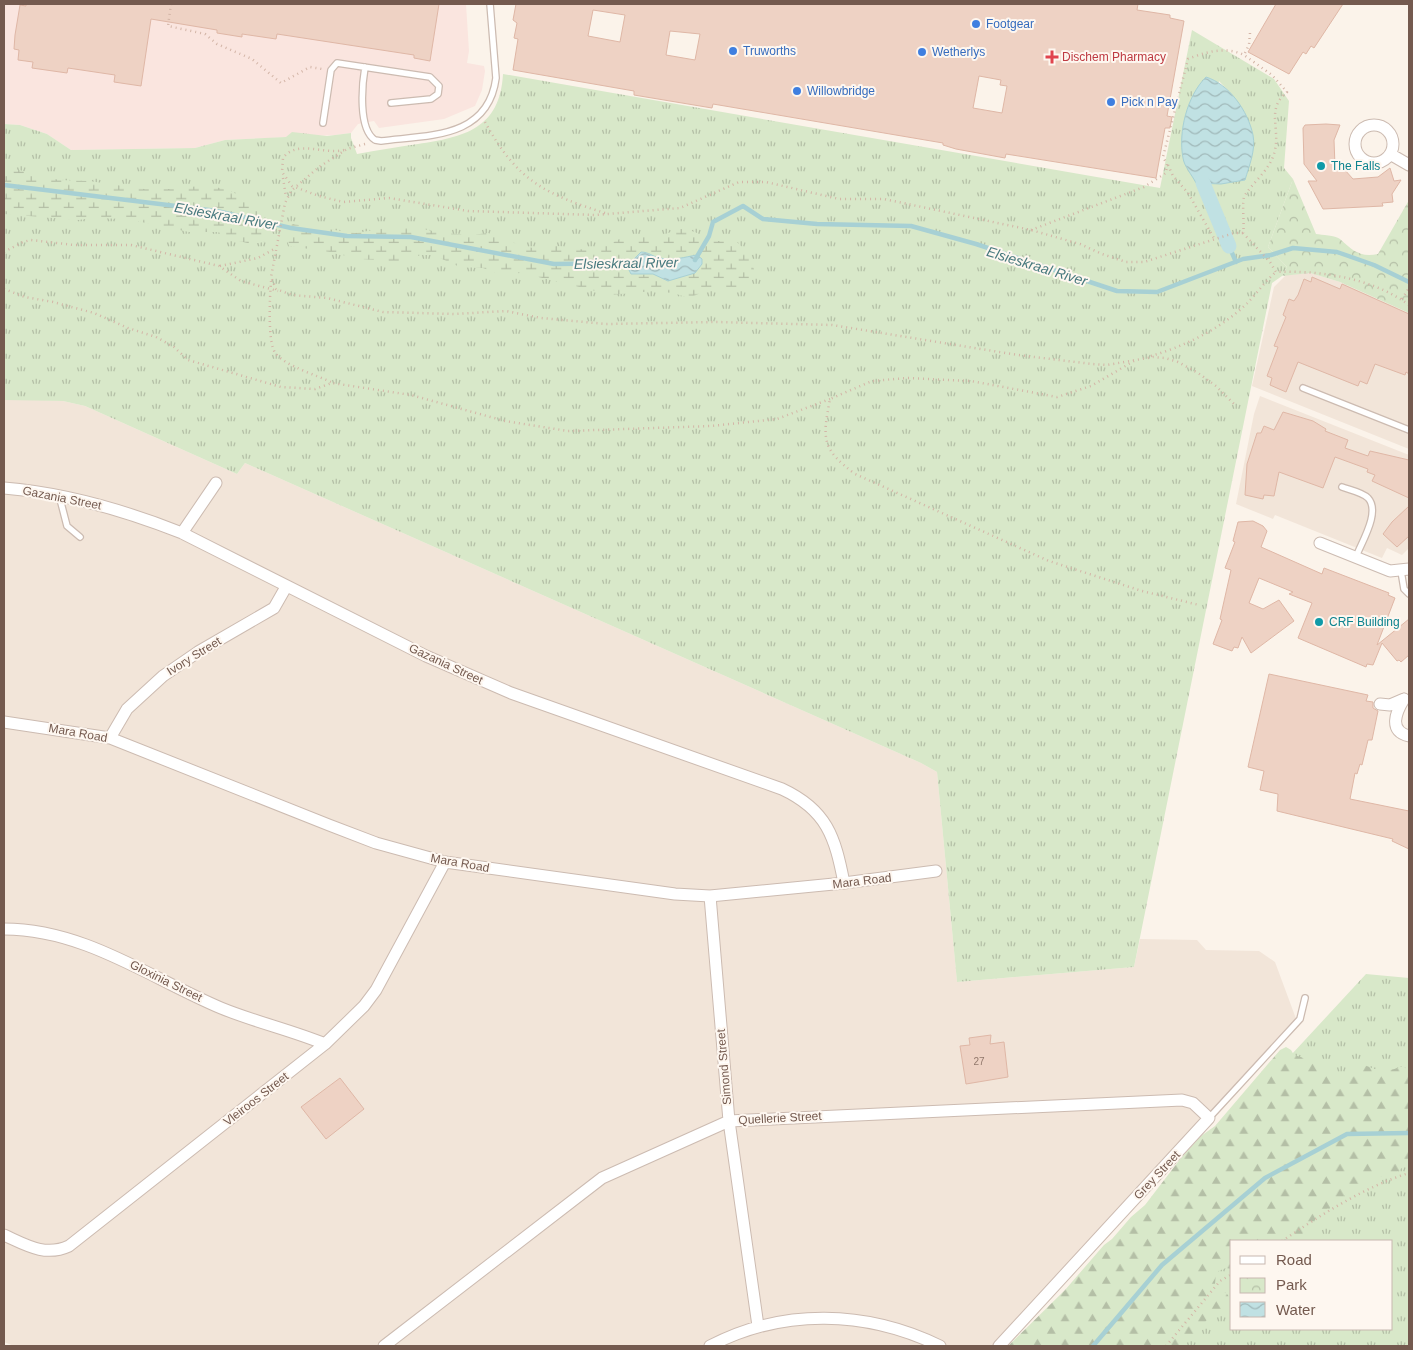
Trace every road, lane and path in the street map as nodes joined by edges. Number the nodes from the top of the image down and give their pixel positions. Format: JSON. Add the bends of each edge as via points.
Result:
{"nodes":[{"id":1,"x":172,"y":4,"type":"edge"},
{"id":2,"x":490,"y":4,"type":"edge"},
{"id":3,"x":1250,"y":33,"type":"dead end"},
{"id":4,"x":1244,"y":54,"type":"junction"},
{"id":5,"x":365,"y":67,"type":"junction"},
{"id":6,"x":331,"y":70,"type":"junction"},
{"id":7,"x":391,"y":103,"type":"dead end"},
{"id":8,"x":481,"y":115,"type":"junction"},
{"id":9,"x":323,"y":123,"type":"dead end"},
{"id":10,"x":381,"y":141,"type":"junction"},
{"id":11,"x":348,"y":149,"type":"junction"},
{"id":12,"x":1390,"y":154,"type":"dead end"},
{"id":13,"x":1167,"y":164,"type":"junction"},
{"id":14,"x":1409,"y":165,"type":"edge"},
{"id":15,"x":282,"y":172,"type":"junction"},
{"id":16,"x":295,"y":187,"type":"junction"},
{"id":17,"x":286,"y":201,"type":"junction"},
{"id":18,"x":609,"y":214,"type":"junction"},
{"id":19,"x":1031,"y":230,"type":"junction"},
{"id":20,"x":1243,"y":233,"type":"junction"},
{"id":21,"x":1215,"y":240,"type":"junction"},
{"id":22,"x":277,"y":245,"type":"junction"},
{"id":23,"x":4,"y":252,"type":"edge"},
{"id":24,"x":219,"y":266,"type":"junction"},
{"id":25,"x":1276,"y":272,"type":"junction"},
{"id":26,"x":271,"y":277,"type":"junction"},
{"id":27,"x":1409,"y":288,"type":"edge"},
{"id":28,"x":4,"y":289,"type":"edge"},
{"id":29,"x":271,"y":289,"type":"junction"},
{"id":30,"x":287,"y":293,"type":"junction"},
{"id":31,"x":1402,"y":299,"type":"junction"},
{"id":32,"x":1409,"y":305,"type":"edge"},
{"id":33,"x":1140,"y":358,"type":"junction"},
{"id":34,"x":332,"y":383,"type":"junction"},
{"id":35,"x":1303,"y":388,"type":"dead end"},
{"id":36,"x":830,"y":399,"type":"junction"},
{"id":37,"x":1236,"y":406,"type":"dead end"},
{"id":38,"x":1409,"y":430,"type":"edge"},
{"id":39,"x":216,"y":483,"type":"dead end"},
{"id":40,"x":1342,"y":487,"type":"dead end"},
{"id":41,"x":4,"y":488,"type":"edge"},
{"id":42,"x":59,"y":495,"type":"junction"},
{"id":43,"x":182,"y":533,"type":"junction"},
{"id":44,"x":80,"y":537,"type":"dead end"},
{"id":45,"x":1320,"y":543,"type":"dead end"},
{"id":46,"x":1356,"y":557,"type":"junction"},
{"id":47,"x":1405,"y":570,"type":"edge"},
{"id":48,"x":286,"y":587,"type":"junction"},
{"id":49,"x":1409,"y":594,"type":"edge"},
{"id":50,"x":1198,"y":605,"type":"dead end"},
{"id":51,"x":1407,"y":697,"type":"edge"},
{"id":52,"x":1380,"y":704,"type":"dead end"},
{"id":53,"x":4,"y":722,"type":"edge"},
{"id":54,"x":1409,"y":736,"type":"edge"},
{"id":55,"x":110,"y":738,"type":"junction"},
{"id":56,"x":445,"y":862,"type":"junction"},
{"id":57,"x":936,"y":871,"type":"dead end"},
{"id":58,"x":844,"y":883,"type":"junction"},
{"id":59,"x":710,"y":896,"type":"junction"},
{"id":60,"x":4,"y":929,"type":"edge"},
{"id":61,"x":1305,"y":998,"type":"dead end"},
{"id":62,"x":326,"y":1044,"type":"junction"},
{"id":63,"x":1209,"y":1118,"type":"junction"},
{"id":64,"x":729,"y":1121,"type":"junction"},
{"id":65,"x":1409,"y":1173,"type":"edge"},
{"id":66,"x":4,"y":1235,"type":"edge"},
{"id":67,"x":1284,"y":1240,"type":"edge"},
{"id":68,"x":1230,"y":1275,"type":"edge"},
{"id":69,"x":758,"y":1326,"type":"junction"},
{"id":70,"x":384,"y":1346,"type":"edge"},
{"id":71,"x":710,"y":1346,"type":"edge"},
{"id":72,"x":940,"y":1346,"type":"edge"},
{"id":73,"x":999,"y":1346,"type":"edge"},
{"id":74,"x":1166,"y":1346,"type":"edge"}],
"edges":[{"from":1,"to":6,"type":"path","via":[[168,26],[205,34],[216,44],[252,59],[281,83],[310,67]]},
{"from":2,"to":8,"type":"lane","via":[[496,78],[491,99]]},
{"from":3,"to":4,"type":"path"},
{"from":4,"to":13,"type":"path","via":[[1219,50],[1188,59],[1163,157]]},
{"from":4,"to":20,"type":"path","via":[[1272,75],[1287,92],[1275,106],[1276,136],[1272,156],[1244,197]]},
{"from":5,"to":6,"type":"lane","via":[[340,63]]},
{"from":5,"to":7,"type":"lane","via":[[430,77],[439,86],[438,94],[431,99]]},
{"from":5,"to":10,"type":"lane","via":[[362,88],[366,128],[372,139]]},
{"from":6,"to":9,"type":"lane"},
{"from":8,"to":10,"type":"lane","via":[[470,124],[446,133]]},
{"from":8,"to":18,"type":"path","via":[[505,156],[535,185],[552,195]]},
{"from":10,"to":11,"type":"path"},
{"from":11,"to":15,"type":"path","via":[[333,152],[296,149],[283,158]]},
{"from":11,"to":16,"type":"path"},
{"from":12,"to":14,"type":"street"},
{"from":13,"to":19,"type":"path","via":[[1166,173],[1144,187]]},
{"from":13,"to":21,"type":"path"},
{"from":15,"to":16,"type":"path","via":[[287,182]]},
{"from":15,"to":17,"type":"path"},
{"from":16,"to":17,"type":"path"},
{"from":16,"to":18,"type":"path","via":[[343,202],[389,198],[468,211]]},
{"from":17,"to":22,"type":"path"},
{"from":18,"to":19,"type":"path","via":[[680,208],[724,188],[750,181],[839,199],[897,202]]},
{"from":19,"to":21,"type":"path","via":[[1126,262],[1144,262]]},
{"from":20,"to":21,"type":"path"},
{"from":20,"to":25,"type":"path"},
{"from":22,"to":24,"type":"path","via":[[273,251],[258,258]]},
{"from":22,"to":26,"type":"path"},
{"from":23,"to":24,"type":"path","via":[[31,240],[74,245],[131,245]]},
{"from":24,"to":29,"type":"path","via":[[241,280]]},
{"from":25,"to":31,"type":"path","via":[[1331,274],[1393,293]]},
{"from":25,"to":33,"type":"path","via":[[1242,309],[1219,325],[1197,338]]},
{"from":26,"to":29,"type":"path"},
{"from":26,"to":30,"type":"path","via":[[276,289]]},
{"from":27,"to":31,"type":"path"},
{"from":28,"to":34,"type":"path","via":[[94,313],[156,337],[188,360],[281,387],[315,389]]},
{"from":29,"to":30,"type":"path"},
{"from":29,"to":34,"type":"path","via":[[274,352],[281,359]]},
{"from":30,"to":33,"type":"path","via":[[327,298],[383,312],[454,314],[506,311],[596,323],[832,325],[1068,362],[1107,365]]},
{"from":31,"to":32,"type":"path"},
{"from":33,"to":36,"type":"path","via":[[1091,386],[1057,397],[970,381],[907,378],[872,381]]},
{"from":33,"to":37,"type":"path","via":[[1165,358],[1183,364],[1216,386]]},
{"from":34,"to":36,"type":"path","via":[[411,395],[505,421],[568,431],[711,426],[777,419]]},
{"from":35,"to":38,"type":"lane"},
{"from":36,"to":50,"type":"path","via":[[826,442],[835,458],[855,474],[1050,561]]},
{"from":39,"to":43,"type":"street"},
{"from":40,"to":46,"type":"lane","via":[[1366,496],[1372,506]]},
{"from":41,"to":42,"type":"street","name":"Gazania Street"},
{"from":42,"to":43,"type":"street","name":"Gazania Street","via":[[86,500]]},
{"from":42,"to":44,"type":"lane","via":[[67,526]]},
{"from":43,"to":48,"type":"street","name":"Gazania Street"},
{"from":45,"to":46,"type":"street"},
{"from":46,"to":47,"type":"street","via":[[1390,571]]},
{"from":47,"to":49,"type":"lane","via":[[1404,589]]},
{"from":48,"to":55,"type":"street","name":"Ivory Street","via":[[274,608],[163,676],[127,709]]},
{"from":48,"to":58,"type":"street","name":"Gazania Street","via":[[426,656],[511,693],[798,796],[813,807],[832,833]]},
{"from":51,"to":52,"type":"street","via":[[1395,704]]},
{"from":51,"to":54,"type":"street","via":[[1397,711],[1395,722],[1400,732]]},
{"from":53,"to":55,"type":"street","name":"Mara Road"},
{"from":55,"to":56,"type":"street","name":"Mara Road","via":[[376,843]]},
{"from":56,"to":59,"type":"street","name":"Mara Road"},
{"from":56,"to":62,"type":"street","name":"Vleiroos Street","via":[[376,990]]},
{"from":57,"to":58,"type":"street","name":"Mara Road"},
{"from":58,"to":59,"type":"street","name":"Mara Road"},
{"from":59,"to":64,"type":"street","name":"Simond Street"},
{"from":60,"to":62,"type":"street","name":"Gloxinia Street","via":[[41,933],[81,943],[222,1008]]},
{"from":61,"to":63,"type":"lane","name":"Grey Street","via":[[1300,1019]]},
{"from":62,"to":66,"type":"street","name":"Vleiroos Street","via":[[69,1246],[48,1252]]},
{"from":63,"to":64,"type":"street","name":"Quellerie Street","via":[[1193,1104],[1182,1100]]},
{"from":63,"to":73,"type":"street","name":"Grey Street"},
{"from":64,"to":69,"type":"street","name":"Simond Street"},
{"from":64,"to":70,"type":"street","name":"Quellerie Street","via":[[602,1178]]},
{"from":65,"to":67,"type":"path","via":[[1392,1178],[1320,1216]]},
{"from":68,"to":74,"type":"path","via":[[1220,1281]]},
{"from":69,"to":71,"type":"street"},
{"from":69,"to":72,"type":"street","via":[[826,1318],[864,1320],[904,1331]]}]}
